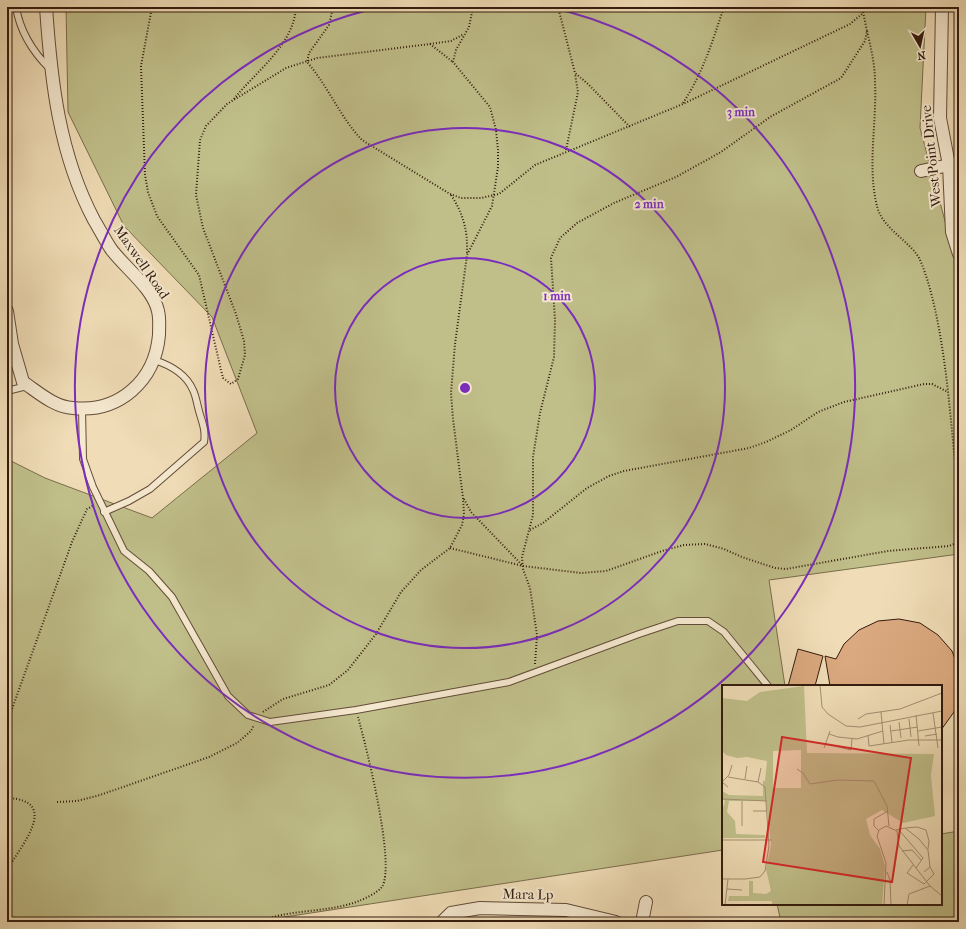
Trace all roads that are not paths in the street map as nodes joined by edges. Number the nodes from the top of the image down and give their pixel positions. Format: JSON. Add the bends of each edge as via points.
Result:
{"nodes":[{"id":1,"x":16,"y":7,"type":"edge"},
{"id":2,"x":46,"y":7,"type":"edge"},
{"id":3,"x":942,"y":7,"type":"edge"},
{"id":4,"x":50,"y":70,"type":"junction"},
{"id":5,"x":954,"y":164,"type":"edge"},
{"id":6,"x":921,"y":171,"type":"dead end"},
{"id":7,"x":958,"y":246,"type":"edge"},
{"id":8,"x":7,"y":311,"type":"edge"},
{"id":9,"x":154,"y":360,"type":"junction"},
{"id":10,"x":29,"y":386,"type":"junction"},
{"id":11,"x":7,"y":391,"type":"edge"},
{"id":12,"x":82,"y":408,"type":"junction"},
{"id":13,"x":104,"y":512,"type":"junction"},
{"id":14,"x":767,"y":685,"type":"edge"},
{"id":15,"x":646,"y":902,"type":"dead end"},
{"id":16,"x":442,"y":922,"type":"edge"},
{"id":17,"x":616,"y":922,"type":"edge"},
{"id":18,"x":642,"y":922,"type":"edge"}],
"edges":[{"from":1,"to":4,"type":"lane","via":[[23,32],[38,58]]},
{"from":2,"to":4,"type":"street","name":"Maxwell Road"},
{"from":3,"to":5,"type":"street","name":"West Point Drive","via":[[940,118]]},
{"from":4,"to":9,"type":"street","name":"Maxwell Road","via":[[62,134],[72,170],[91,212],[112,249],[146,290],[158,310],[160,322]]},
{"from":5,"to":6,"type":"street"},
{"from":5,"to":7,"type":"street","name":"West Point Drive","via":[[952,232]]},
{"from":8,"to":10,"type":"street","name":"Maxwell Road","via":[[12,344],[23,382]]},
{"from":9,"to":12,"type":"street","name":"Maxwell Road","via":[[133,391],[109,404]]},
{"from":9,"to":13,"type":"lane","via":[[179,372],[194,390],[205,432],[204,442],[150,489],[129,502]]},
{"from":10,"to":11,"type":"lane"},
{"from":10,"to":12,"type":"street","name":"Maxwell Road","via":[[56,404]]},
{"from":12,"to":13,"type":"lane","via":[[83,459]]},
{"from":13,"to":14,"type":"lane","via":[[124,551],[149,571],[172,597],[228,696],[248,715],[270,722],[356,710],[509,682],[678,621],[708,621],[724,632]]},
{"from":15,"to":18,"type":"street"},
{"from":16,"to":17,"type":"street","name":"Mara Lp","via":[[452,913],[480,908],[566,910]]}]}
